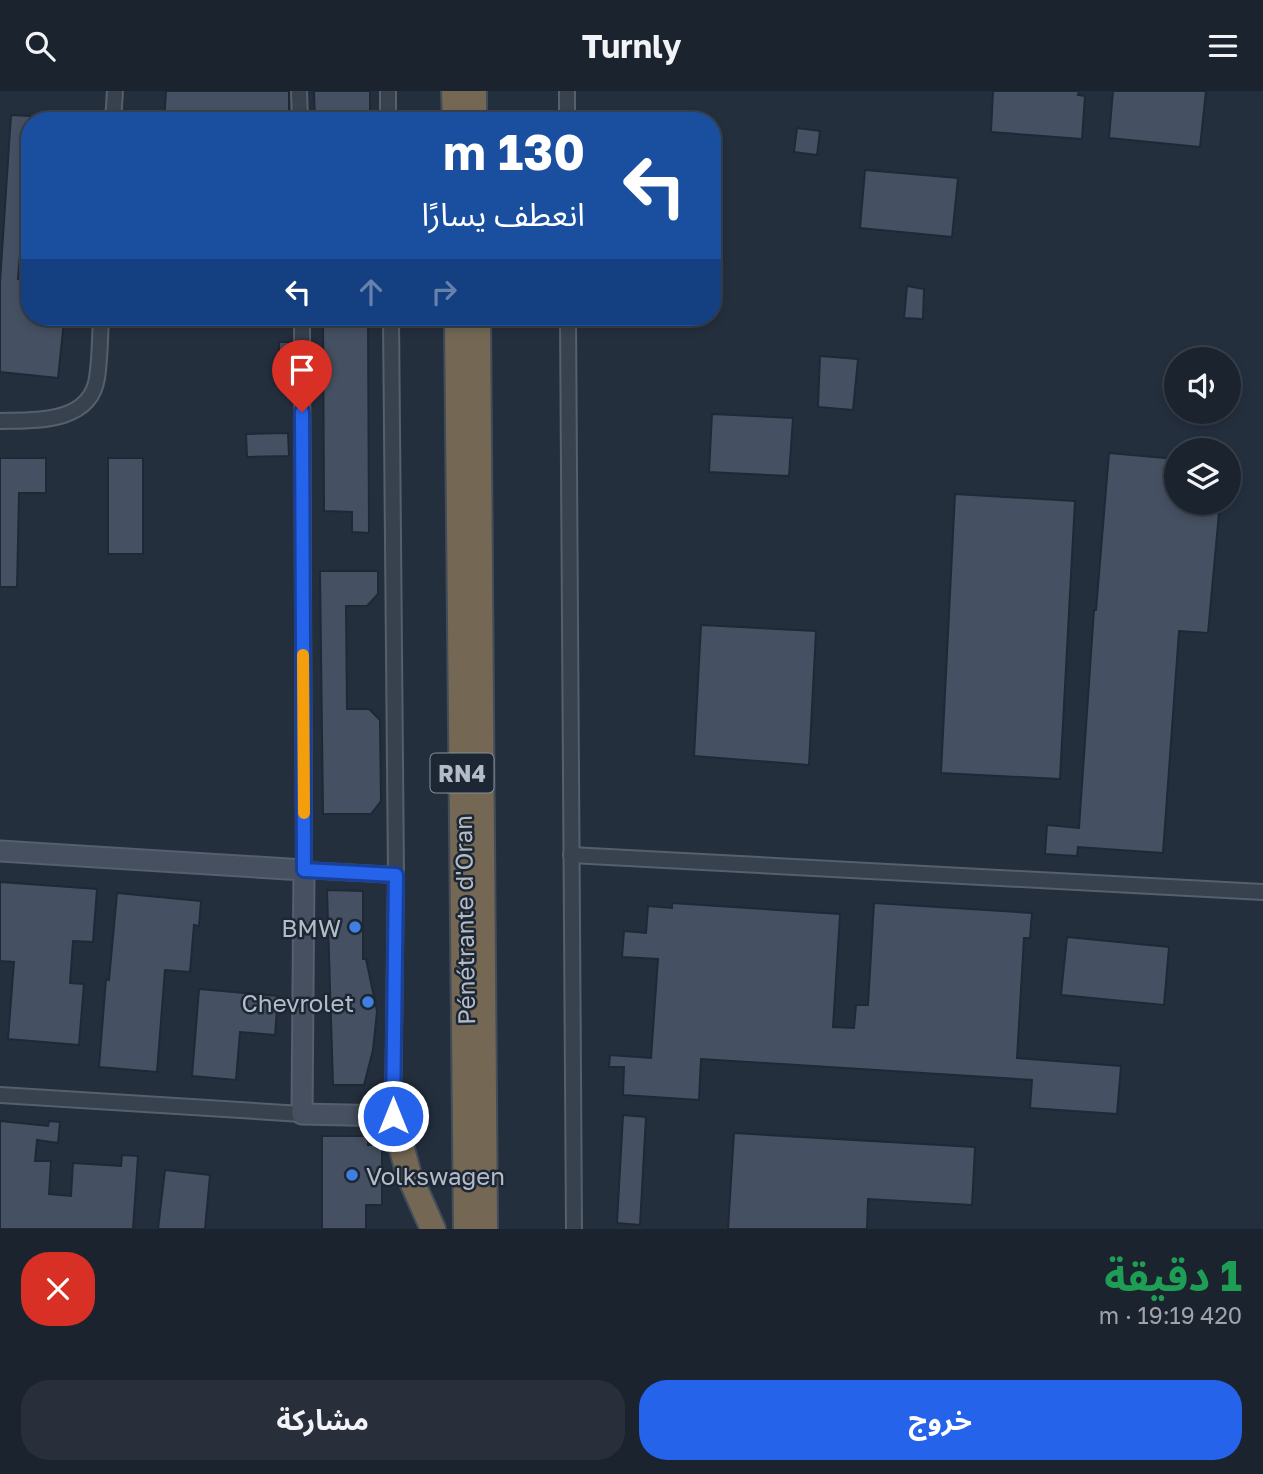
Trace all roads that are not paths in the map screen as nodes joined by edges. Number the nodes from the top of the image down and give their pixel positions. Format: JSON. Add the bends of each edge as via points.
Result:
{"nodes":[{"id":1,"x":115,"y":91,"type":"edge"},
{"id":2,"x":299,"y":91,"type":"edge"},
{"id":3,"x":388,"y":91,"type":"edge"},
{"id":4,"x":454,"y":91,"type":"edge"},
{"id":5,"x":474,"y":91,"type":"edge"},
{"id":6,"x":567,"y":91,"type":"edge"},
{"id":7,"x":114,"y":112,"type":"edge"},
{"id":8,"x":300,"y":112,"type":"edge"},
{"id":9,"x":388,"y":112,"type":"edge"},
{"id":10,"x":454,"y":112,"type":"edge"},
{"id":11,"x":474,"y":112,"type":"edge"},
{"id":12,"x":567,"y":112,"type":"edge"},
{"id":13,"x":100,"y":326,"type":"edge"},
{"id":14,"x":302,"y":326,"type":"edge"},
{"id":15,"x":391,"y":326,"type":"edge"},
{"id":16,"x":457,"y":326,"type":"edge"},
{"id":17,"x":478,"y":326,"type":"edge"},
{"id":18,"x":568,"y":326,"type":"edge"},
{"id":19,"x":0,"y":421,"type":"edge"},
{"id":20,"x":0,"y":851,"type":"edge"},
{"id":21,"x":571,"y":855,"type":"junction"},
{"id":22,"x":304,"y":870,"type":"junction"},
{"id":23,"x":396,"y":875,"type":"junction"},
{"id":24,"x":1263,"y":892,"type":"edge"},
{"id":25,"x":0,"y":1095,"type":"edge"},
{"id":26,"x":302,"y":1114,"type":"junction"},
{"id":27,"x":393,"y":1116,"type":"junction"},
{"id":28,"x":433,"y":1229,"type":"edge"},
{"id":29,"x":466,"y":1229,"type":"edge"},
{"id":30,"x":485,"y":1229,"type":"edge"},
{"id":31,"x":574,"y":1229,"type":"edge"}],
"edges":[{"from":1,"to":7,"type":"street"},
{"from":2,"to":8,"type":"street"},
{"from":3,"to":9,"type":"street"},
{"from":4,"to":10,"type":"highway"},
{"from":5,"to":11,"type":"highway"},
{"from":6,"to":12,"type":"street"},
{"from":13,"to":19,"type":"street","via":[[97,381],[86,400],[69,414],[45,420]]},
{"from":14,"to":22,"type":"street"},
{"from":15,"to":23,"type":"street"},
{"from":16,"to":29,"type":"highway","name":"Pénétrante d'Oran","number":"RN4"},
{"from":17,"to":30,"type":"highway","name":"Pénétrante d'Oran","number":"RN4"},
{"from":18,"to":21,"type":"street"},
{"from":20,"to":22,"type":"street"},
{"from":21,"to":24,"type":"street"},
{"from":21,"to":31,"type":"street"},
{"from":22,"to":23,"type":"street"},
{"from":22,"to":26,"type":"street"},
{"from":23,"to":27,"type":"street"},
{"from":25,"to":26,"type":"street"},
{"from":26,"to":27,"type":"street"},
{"from":27,"to":28,"type":"highway","via":[[409,1175]]}]}
